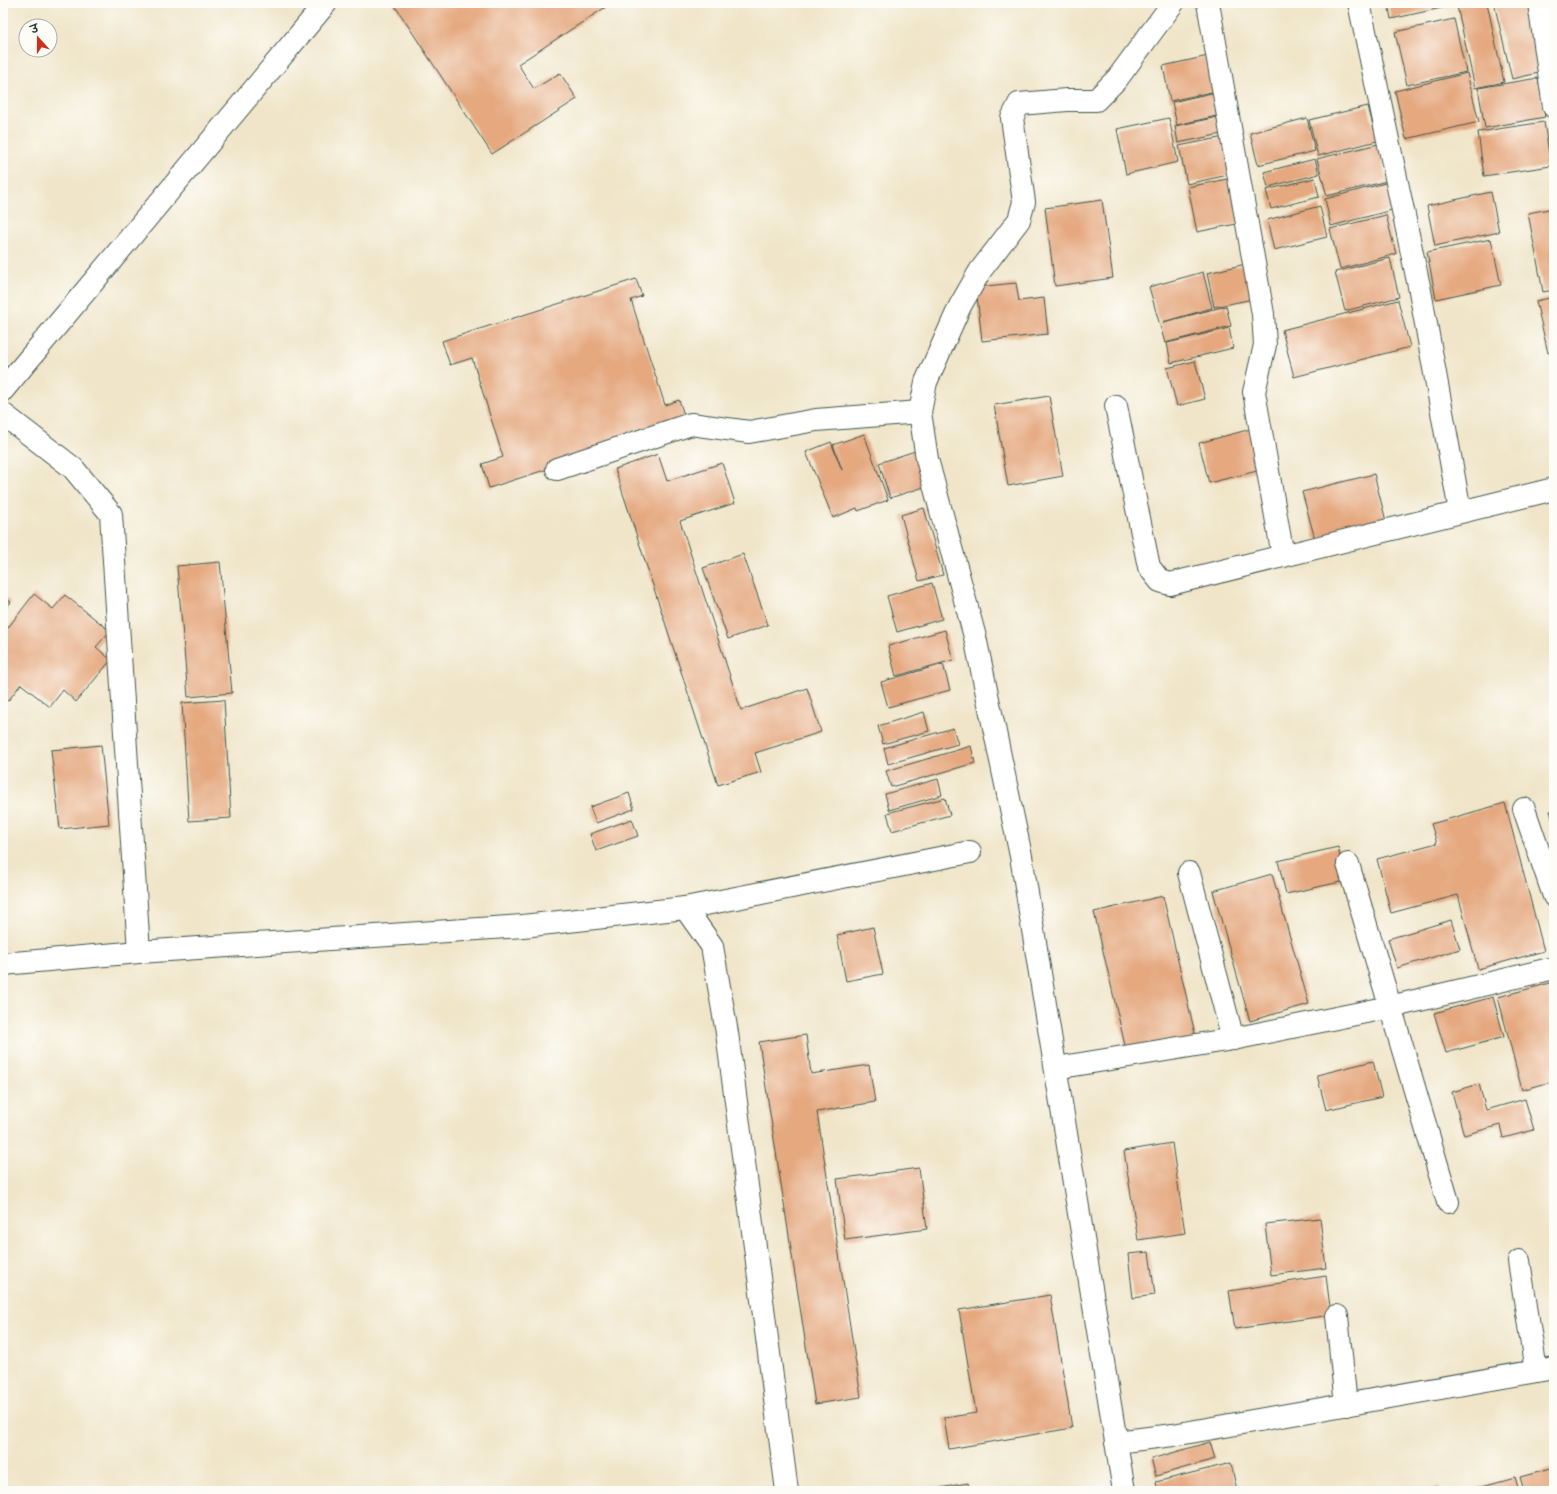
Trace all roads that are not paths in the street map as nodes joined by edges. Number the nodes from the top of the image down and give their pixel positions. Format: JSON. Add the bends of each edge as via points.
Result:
{"nodes":[{"id":1,"x":326,"y":3,"type":"edge"},
{"id":2,"x":1173,"y":3,"type":"edge"},
{"id":3,"x":1208,"y":3,"type":"edge"},
{"id":4,"x":1359,"y":3,"type":"edge"},
{"id":5,"x":1539,"y":3,"type":"edge"},
{"id":6,"x":1554,"y":107,"type":"edge"},
{"id":7,"x":3,"y":390,"type":"edge"},
{"id":8,"x":1116,"y":406,"type":"dead end"},
{"id":9,"x":920,"y":412,"type":"junction"},
{"id":10,"x":3,"y":414,"type":"edge"},
{"id":11,"x":557,"y":469,"type":"dead end"},
{"id":12,"x":1554,"y":489,"type":"edge"},
{"id":13,"x":1460,"y":511,"type":"junction"},
{"id":14,"x":1283,"y":556,"type":"junction"},
{"id":15,"x":1524,"y":809,"type":"dead end"},
{"id":16,"x":970,"y":852,"type":"dead end"},
{"id":17,"x":1348,"y":864,"type":"dead end"},
{"id":18,"x":1189,"y":873,"type":"dead end"},
{"id":19,"x":1554,"y":896,"type":"edge"},
{"id":20,"x":685,"y":908,"type":"junction"},
{"id":21,"x":139,"y":952,"type":"junction"},
{"id":22,"x":3,"y":964,"type":"edge"},
{"id":23,"x":1554,"y":968,"type":"edge"},
{"id":24,"x":1390,"y":1007,"type":"junction"},
{"id":25,"x":1233,"y":1039,"type":"junction"},
{"id":26,"x":1056,"y":1068,"type":"junction"},
{"id":27,"x":1448,"y":1202,"type":"dead end"},
{"id":28,"x":1519,"y":1261,"type":"dead end"},
{"id":29,"x":1337,"y":1316,"type":"dead end"},
{"id":30,"x":1545,"y":1370,"type":"edge"},
{"id":31,"x":1346,"y":1405,"type":"junction"},
{"id":32,"x":1116,"y":1442,"type":"junction"},
{"id":33,"x":787,"y":1491,"type":"edge"},
{"id":34,"x":1124,"y":1491,"type":"edge"}],
"edges":[{"from":1,"to":7,"type":"street"},
{"from":2,"to":9,"type":"street","via":[[1117,79],[1096,100],[1019,104],[1012,118],[1024,202],[1019,220],[1011,234],[980,271],[960,306],[926,382]]},
{"from":3,"to":14,"type":"street","via":[[1262,314],[1265,345],[1254,392]]},
{"from":4,"to":13,"type":"street","via":[[1420,291]]},
{"from":5,"to":6,"type":"street"},
{"from":8,"to":14,"type":"street","via":[[1149,567],[1160,581],[1170,584]]},
{"from":9,"to":11,"type":"street","via":[[816,420],[748,432],[691,424]]},
{"from":9,"to":26,"type":"street","via":[[928,459],[975,637],[1015,826]]},
{"from":10,"to":21,"type":"street","via":[[73,468],[111,514]]},
{"from":12,"to":13,"type":"street"},
{"from":13,"to":14,"type":"street"},
{"from":15,"to":19,"type":"street"},
{"from":16,"to":20,"type":"street"},
{"from":17,"to":24,"type":"street"},
{"from":18,"to":25,"type":"street"},
{"from":20,"to":21,"type":"street","via":[[524,926]]},
{"from":20,"to":33,"type":"street","via":[[712,946],[727,1033]]},
{"from":21,"to":22,"type":"street"},
{"from":23,"to":24,"type":"street"},
{"from":24,"to":25,"type":"street"},
{"from":24,"to":27,"type":"street"},
{"from":25,"to":26,"type":"street"},
{"from":26,"to":32,"type":"street"},
{"from":28,"to":30,"type":"street"},
{"from":29,"to":31,"type":"street"},
{"from":30,"to":31,"type":"street"},
{"from":31,"to":32,"type":"street","via":[[1173,1435]]},
{"from":32,"to":34,"type":"street"}]}
